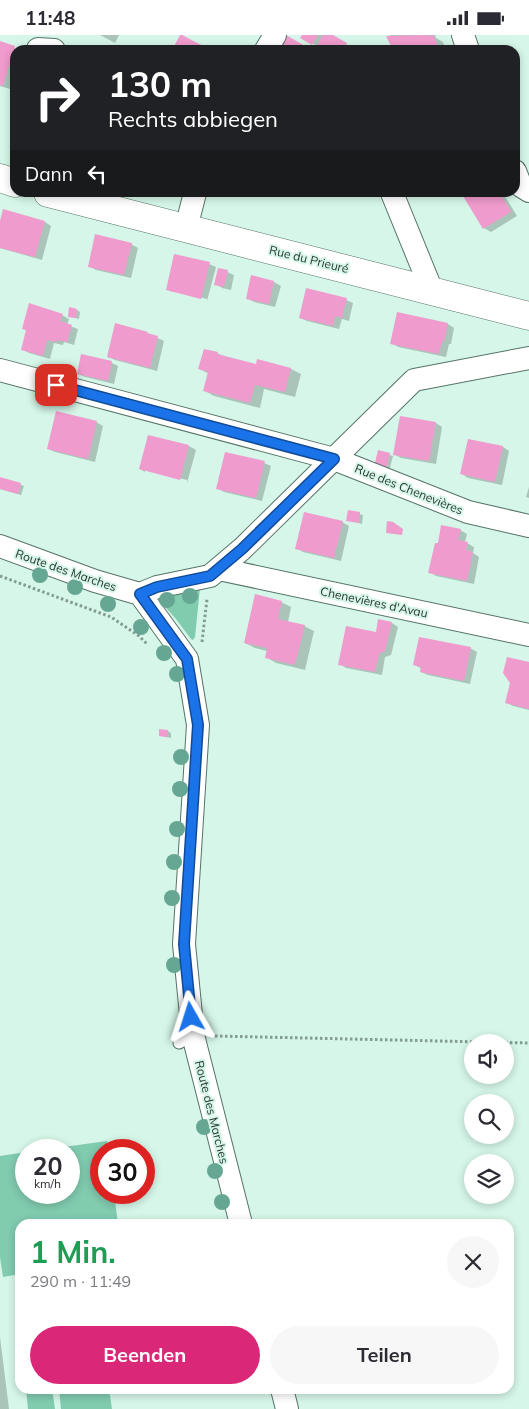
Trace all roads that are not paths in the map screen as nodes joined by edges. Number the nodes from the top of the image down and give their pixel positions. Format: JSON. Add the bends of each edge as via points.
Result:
{"nodes":[{"id":1,"x":64,"y":197,"type":"edge"},
{"id":2,"x":194,"y":197,"type":"edge"},
{"id":3,"x":394,"y":197,"type":"edge"},
{"id":4,"x":186,"y":228,"type":"junction"},
{"id":5,"x":432,"y":291,"type":"junction"},
{"id":6,"x":529,"y":316,"type":"edge"},
{"id":7,"x":529,"y":358,"type":"edge"},
{"id":8,"x":0,"y":370,"type":"edge"},
{"id":9,"x":334,"y":459,"type":"junction"},
{"id":10,"x":529,"y":526,"type":"edge"},
{"id":11,"x":0,"y":546,"type":"edge"},
{"id":12,"x":214,"y":573,"type":"junction"},
{"id":13,"x":140,"y":594,"type":"junction"},
{"id":14,"x":529,"y":635,"type":"edge"},
{"id":15,"x":240,"y":1219,"type":"edge"},
{"id":16,"x":283,"y":1394,"type":"edge"},
{"id":17,"x":287,"y":1409,"type":"edge"}],
"edges":[{"from":1,"to":4,"type":"main road","name":"Rue du Prieuré"},
{"from":2,"to":4,"type":"street"},
{"from":3,"to":5,"type":"street"},
{"from":4,"to":5,"type":"main road","name":"Rue du Prieuré"},
{"from":5,"to":6,"type":"main road","name":"Rue du Prieuré"},
{"from":7,"to":9,"type":"street","via":[[414,380]]},
{"from":8,"to":9,"type":"street","name":"Rue des Chenevières"},
{"from":9,"to":10,"type":"street","name":"Rue des Chenevières","via":[[468,512]]},
{"from":9,"to":12,"type":"street"},
{"from":11,"to":13,"type":"street","name":"Route des Marches"},
{"from":12,"to":13,"type":"street"},
{"from":12,"to":14,"type":"street","name":"Chenevières d'Avau"},
{"from":13,"to":15,"type":"street","name":"Route des Marches","via":[[187,659],[198,725],[184,944],[186,1039]]},
{"from":16,"to":17,"type":"street"}]}
